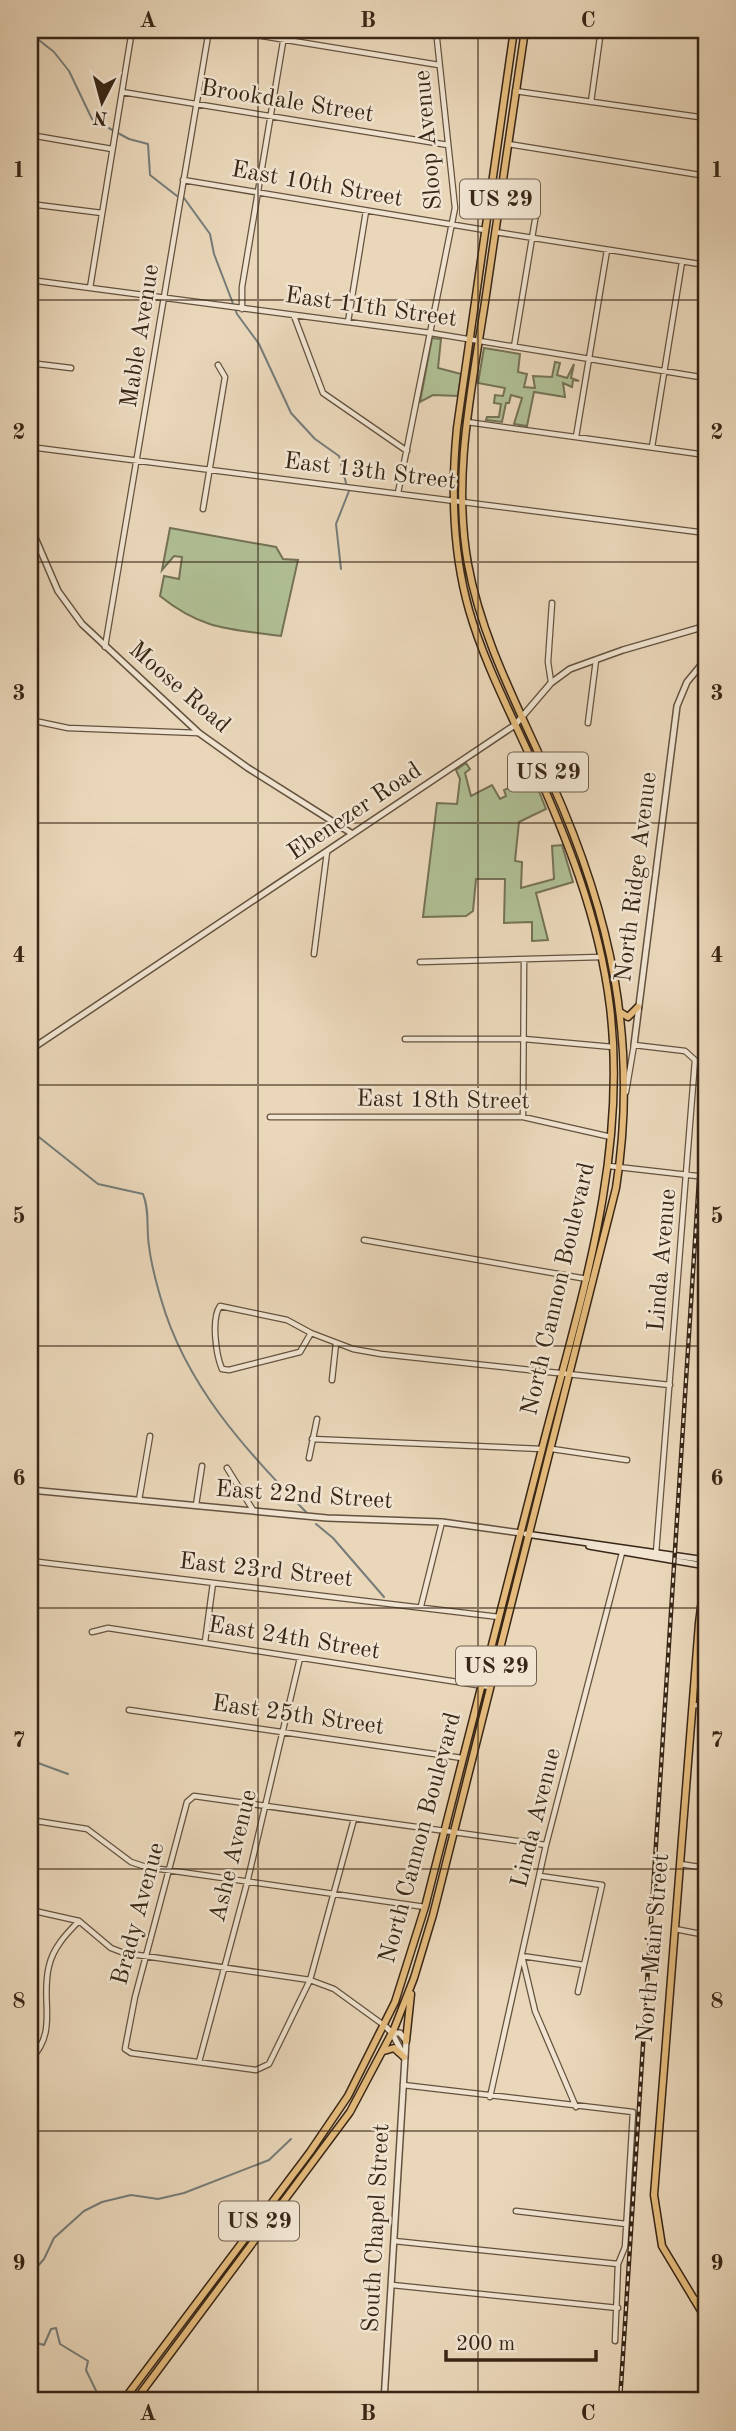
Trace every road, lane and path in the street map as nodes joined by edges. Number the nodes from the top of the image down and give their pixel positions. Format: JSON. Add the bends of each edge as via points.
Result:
{"nodes":[{"id":1,"x":132,"y":30,"type":"edge"},
{"id":2,"x":209,"y":30,"type":"edge"},
{"id":3,"x":226,"y":30,"type":"edge"},
{"id":4,"x":285,"y":30,"type":"edge"},
{"id":5,"x":436,"y":30,"type":"edge"},
{"id":6,"x":514,"y":30,"type":"edge"},
{"id":7,"x":524,"y":30,"type":"edge"},
{"id":8,"x":601,"y":30,"type":"edge"},
{"id":9,"x":284,"y":40,"type":"junction"},
{"id":10,"x":439,"y":65,"type":"junction"},
{"id":11,"x":515,"y":91,"type":"junction"},
{"id":12,"x":122,"y":92,"type":"junction"},
{"id":13,"x":591,"y":102,"type":"junction"},
{"id":14,"x":196,"y":105,"type":"junction"},
{"id":15,"x":271,"y":117,"type":"junction"},
{"id":16,"x":706,"y":118,"type":"edge"},
{"id":17,"x":30,"y":135,"type":"edge"},
{"id":18,"x":508,"y":144,"type":"junction"},
{"id":19,"x":448,"y":145,"type":"junction"},
{"id":20,"x":112,"y":149,"type":"junction"},
{"id":21,"x":706,"y":176,"type":"edge"},
{"id":22,"x":183,"y":180,"type":"junction"},
{"id":23,"x":257,"y":193,"type":"junction"},
{"id":24,"x":30,"y":204,"type":"edge"},
{"id":25,"x":537,"y":208,"type":"dead end"},
{"id":26,"x":366,"y":211,"type":"junction"},
{"id":27,"x":102,"y":213,"type":"junction"},
{"id":28,"x":453,"y":225,"type":"junction"},
{"id":29,"x":486,"y":231,"type":"junction"},
{"id":30,"x":495,"y":232,"type":"junction"},
{"id":31,"x":533,"y":238,"type":"junction"},
{"id":32,"x":607,"y":250,"type":"junction"},
{"id":33,"x":682,"y":262,"type":"junction"},
{"id":34,"x":706,"y":265,"type":"edge"},
{"id":35,"x":30,"y":281,"type":"edge"},
{"id":36,"x":90,"y":288,"type":"junction"},
{"id":37,"x":165,"y":298,"type":"junction"},
{"id":38,"x":240,"y":309,"type":"junction"},
{"id":39,"x":294,"y":316,"type":"junction"},
{"id":40,"x":348,"y":322,"type":"junction"},
{"id":41,"x":431,"y":333,"type":"junction"},
{"id":42,"x":470,"y":339,"type":"junction"},
{"id":43,"x":479,"y":341,"type":"junction"},
{"id":44,"x":514,"y":347,"type":"junction"},
{"id":45,"x":588,"y":358,"type":"junction"},
{"id":46,"x":30,"y":363,"type":"edge"},
{"id":47,"x":218,"y":365,"type":"dead end"},
{"id":48,"x":71,"y":368,"type":"dead end"},
{"id":49,"x":664,"y":371,"type":"junction"},
{"id":50,"x":706,"y":378,"type":"edge"},
{"id":51,"x":467,"y":422,"type":"junction"},
{"id":52,"x":576,"y":437,"type":"junction"},
{"id":53,"x":30,"y":447,"type":"edge"},
{"id":54,"x":652,"y":447,"type":"junction"},
{"id":55,"x":407,"y":451,"type":"junction"},
{"id":56,"x":706,"y":454,"type":"edge"},
{"id":57,"x":138,"y":459,"type":"junction"},
{"id":58,"x":211,"y":469,"type":"junction"},
{"id":59,"x":398,"y":493,"type":"junction"},
{"id":60,"x":452,"y":500,"type":"junction"},
{"id":61,"x":462,"y":501,"type":"junction"},
{"id":62,"x":203,"y":509,"type":"dead end"},
{"id":63,"x":30,"y":526,"type":"edge"},
{"id":64,"x":706,"y":533,"type":"edge"},
{"id":65,"x":32,"y":538,"type":"edge"},
{"id":66,"x":706,"y":591,"type":"edge"},
{"id":67,"x":552,"y":603,"type":"dead end"},
{"id":68,"x":703,"y":626,"type":"edge"},
{"id":69,"x":105,"y":647,"type":"junction"},
{"id":70,"x":706,"y":659,"type":"edge"},
{"id":71,"x":596,"y":660,"type":"junction"},
{"id":72,"x":551,"y":682,"type":"junction"},
{"id":73,"x":522,"y":717,"type":"junction"},
{"id":74,"x":30,"y":720,"type":"edge"},
{"id":75,"x":588,"y":723,"type":"dead end"},
{"id":76,"x":515,"y":725,"type":"junction"},
{"id":77,"x":199,"y":733,"type":"junction"},
{"id":78,"x":351,"y":833,"type":"junction"},
{"id":79,"x":327,"y":852,"type":"junction"},
{"id":80,"x":314,"y":954,"type":"dead end"},
{"id":81,"x":602,"y":957,"type":"junction"},
{"id":82,"x":524,"y":961,"type":"junction"},
{"id":83,"x":420,"y":962,"type":"dead end"},
{"id":84,"x":638,"y":1007,"type":"junction"},
{"id":85,"x":620,"y":1012,"type":"junction"},
{"id":86,"x":405,"y":1039,"type":"dead end"},
{"id":87,"x":524,"y":1039,"type":"junction"},
{"id":88,"x":634,"y":1045,"type":"junction"},
{"id":89,"x":613,"y":1047,"type":"junction"},
{"id":90,"x":30,"y":1050,"type":"edge"},
{"id":91,"x":624,"y":1107,"type":"junction"},
{"id":92,"x":270,"y":1117,"type":"dead end"},
{"id":93,"x":523,"y":1117,"type":"junction"},
{"id":94,"x":612,"y":1137,"type":"junction"},
{"id":95,"x":609,"y":1166,"type":"junction"},
{"id":96,"x":619,"y":1167,"type":"junction"},
{"id":97,"x":688,"y":1176,"type":"junction"},
{"id":98,"x":706,"y":1177,"type":"edge"},
{"id":99,"x":364,"y":1240,"type":"dead end"},
{"id":100,"x":585,"y":1279,"type":"junction"},
{"id":101,"x":594,"y":1282,"type":"junction"},
{"id":102,"x":311,"y":1334,"type":"junction"},
{"id":103,"x":336,"y":1343,"type":"junction"},
{"id":104,"x":562,"y":1371,"type":"junction"},
{"id":105,"x":571,"y":1372,"type":"junction"},
{"id":106,"x":332,"y":1380,"type":"dead end"},
{"id":107,"x":670,"y":1385,"type":"junction"},
{"id":108,"x":317,"y":1419,"type":"dead end"},
{"id":109,"x":150,"y":1436,"type":"dead end"},
{"id":110,"x":312,"y":1439,"type":"junction"},
{"id":111,"x":541,"y":1449,"type":"junction"},
{"id":112,"x":552,"y":1449,"type":"junction"},
{"id":113,"x":309,"y":1458,"type":"dead end"},
{"id":114,"x":627,"y":1460,"type":"dead end"},
{"id":115,"x":202,"y":1466,"type":"dead end"},
{"id":116,"x":227,"y":1468,"type":"dead end"},
{"id":117,"x":30,"y":1490,"type":"edge"},
{"id":118,"x":139,"y":1500,"type":"junction"},
{"id":119,"x":196,"y":1505,"type":"junction"},
{"id":120,"x":253,"y":1510,"type":"junction"},
{"id":121,"x":442,"y":1522,"type":"junction"},
{"id":122,"x":521,"y":1533,"type":"junction"},
{"id":123,"x":530,"y":1535,"type":"junction"},
{"id":124,"x":622,"y":1551,"type":"junction"},
{"id":125,"x":656,"y":1553,"type":"junction"},
{"id":126,"x":706,"y":1560,"type":"edge"},
{"id":127,"x":30,"y":1561,"type":"edge"},
{"id":128,"x":706,"y":1567,"type":"edge"},
{"id":129,"x":213,"y":1583,"type":"junction"},
{"id":130,"x":421,"y":1606,"type":"junction"},
{"id":131,"x":499,"y":1617,"type":"junction"},
{"id":132,"x":92,"y":1632,"type":"dead end"},
{"id":133,"x":205,"y":1642,"type":"junction"},
{"id":134,"x":300,"y":1658,"type":"junction"},
{"id":135,"x":481,"y":1685,"type":"junction"},
{"id":136,"x":491,"y":1687,"type":"junction"},
{"id":137,"x":693,"y":1705,"type":"junction"},
{"id":138,"x":706,"y":1706,"type":"edge"},
{"id":139,"x":129,"y":1710,"type":"dead end"},
{"id":140,"x":282,"y":1731,"type":"junction"},
{"id":141,"x":462,"y":1758,"type":"junction"},
{"id":142,"x":264,"y":1806,"type":"junction"},
{"id":143,"x":354,"y":1819,"type":"junction"},
{"id":144,"x":30,"y":1820,"type":"edge"},
{"id":145,"x":444,"y":1830,"type":"junction"},
{"id":146,"x":454,"y":1831,"type":"junction"},
{"id":147,"x":546,"y":1844,"type":"junction"},
{"id":148,"x":680,"y":1864,"type":"junction"},
{"id":149,"x":706,"y":1868,"type":"edge"},
{"id":150,"x":169,"y":1871,"type":"junction"},
{"id":151,"x":540,"y":1876,"type":"junction"},
{"id":152,"x":247,"y":1883,"type":"junction"},
{"id":153,"x":335,"y":1894,"type":"junction"},
{"id":154,"x":425,"y":1907,"type":"junction"},
{"id":155,"x":30,"y":1910,"type":"edge"},
{"id":156,"x":79,"y":1921,"type":"junction"},
{"id":157,"x":675,"y":1929,"type":"junction"},
{"id":158,"x":706,"y":1935,"type":"edge"},
{"id":159,"x":146,"y":1956,"type":"junction"},
{"id":160,"x":522,"y":1956,"type":"junction"},
{"id":161,"x":584,"y":1965,"type":"junction"},
{"id":162,"x":224,"y":1967,"type":"junction"},
{"id":163,"x":310,"y":1980,"type":"junction"},
{"id":164,"x":413,"y":1980,"type":"junction"},
{"id":165,"x":578,"y":1992,"type":"dead end"},
{"id":166,"x":385,"y":2026,"type":"junction"},
{"id":167,"x":392,"y":2033,"type":"junction"},
{"id":168,"x":406,"y":2041,"type":"junction"},
{"id":169,"x":383,"y":2052,"type":"junction"},
{"id":170,"x":404,"y":2057,"type":"junction"},
{"id":171,"x":30,"y":2060,"type":"edge"},
{"id":172,"x":199,"y":2062,"type":"junction"},
{"id":173,"x":402,"y":2085,"type":"junction"},
{"id":174,"x":490,"y":2097,"type":"junction"},
{"id":175,"x":576,"y":2107,"type":"junction"},
{"id":176,"x":516,"y":2211,"type":"dead end"},
{"id":177,"x":626,"y":2224,"type":"junction"},
{"id":178,"x":394,"y":2241,"type":"junction"},
{"id":179,"x":618,"y":2264,"type":"junction"},
{"id":180,"x":391,"y":2284,"type":"junction"},
{"id":181,"x":692,"y":2299,"type":"junction"},
{"id":182,"x":706,"y":2300,"type":"edge"},
{"id":183,"x":618,"y":2308,"type":"junction"},
{"id":184,"x":706,"y":2319,"type":"edge"},
{"id":185,"x":615,"y":2342,"type":"dead end"},
{"id":186,"x":384,"y":2400,"type":"edge"},
{"id":187,"x":123,"y":2401,"type":"edge"},
{"id":188,"x":135,"y":2401,"type":"edge"},
{"id":189,"x":415,"y":2401,"type":"edge"}],
"edges":[{"from":1,"to":12,"type":"street"},
{"from":2,"to":14,"type":"street","name":"Mable Avenue"},
{"from":3,"to":9,"type":"street"},
{"from":4,"to":9,"type":"street"},
{"from":5,"to":10,"type":"street","name":"Sloop Avenue"},
{"from":6,"to":29,"type":"main road","name":"North Cannon Boulevard","number":"US 29"},
{"from":7,"to":11,"type":"main road","name":"North Cannon Boulevard","number":"US 29"},
{"from":8,"to":13,"type":"street"},
{"from":9,"to":10,"type":"street"},
{"from":9,"to":15,"type":"street"},
{"from":10,"to":19,"type":"street","name":"Sloop Avenue"},
{"from":11,"to":13,"type":"street"},
{"from":11,"to":18,"type":"main road","name":"North Cannon Boulevard","number":"US 29"},
{"from":12,"to":14,"type":"street","name":"Brookdale Street"},
{"from":12,"to":20,"type":"street"},
{"from":13,"to":16,"type":"street"},
{"from":14,"to":15,"type":"street","name":"Brookdale Street"},
{"from":14,"to":22,"type":"street","name":"Mable Avenue"},
{"from":15,"to":19,"type":"street","name":"Brookdale Street"},
{"from":15,"to":23,"type":"street"},
{"from":17,"to":20,"type":"street"},
{"from":18,"to":21,"type":"street"},
{"from":18,"to":30,"type":"main road","name":"North Cannon Boulevard","number":"US 29"},
{"from":19,"to":28,"type":"street","name":"Sloop Avenue","via":[[456,208]]},
{"from":20,"to":27,"type":"street"},
{"from":22,"to":23,"type":"street","name":"East 10th Street"},
{"from":22,"to":37,"type":"street","name":"Mable Avenue"},
{"from":23,"to":26,"type":"street","name":"East 10th Street"},
{"from":23,"to":38,"type":"street"},
{"from":24,"to":27,"type":"street"},
{"from":25,"to":31,"type":"street"},
{"from":26,"to":28,"type":"street","name":"East 10th Street"},
{"from":26,"to":40,"type":"street"},
{"from":27,"to":36,"type":"street"},
{"from":28,"to":29,"type":"street","name":"East 10th Street"},
{"from":28,"to":41,"type":"street","name":"Sloop Avenue"},
{"from":29,"to":42,"type":"main road","name":"North Cannon Boulevard","number":"US 29"},
{"from":30,"to":31,"type":"street"},
{"from":30,"to":43,"type":"main road","name":"North Cannon Boulevard","number":"US 29"},
{"from":31,"to":32,"type":"street"},
{"from":31,"to":44,"type":"street"},
{"from":32,"to":33,"type":"street"},
{"from":32,"to":45,"type":"street"},
{"from":33,"to":34,"type":"street"},
{"from":33,"to":49,"type":"street"},
{"from":35,"to":36,"type":"street","name":"East 11th Street"},
{"from":36,"to":37,"type":"street","name":"East 11th Street"},
{"from":37,"to":38,"type":"street","name":"East 11th Street"},
{"from":37,"to":57,"type":"street","name":"Mable Avenue"},
{"from":38,"to":39,"type":"street","name":"East 11th Street"},
{"from":39,"to":40,"type":"street","name":"East 11th Street"},
{"from":39,"to":55,"type":"street","via":[[323,393]]},
{"from":40,"to":41,"type":"street","name":"East 11th Street"},
{"from":41,"to":42,"type":"street","name":"East 11th Street"},
{"from":41,"to":55,"type":"street","name":"Sloop Avenue"},
{"from":42,"to":43,"type":"street","name":"East 11th Street"},
{"from":42,"to":60,"type":"main road","name":"North Cannon Boulevard","number":"US 29"},
{"from":43,"to":44,"type":"street","name":"East 11th Street"},
{"from":43,"to":51,"type":"main road","name":"North Cannon Boulevard","number":"US 29"},
{"from":44,"to":45,"type":"street","name":"East 11th Street"},
{"from":45,"to":49,"type":"street","name":"East 11th Street"},
{"from":45,"to":52,"type":"street"},
{"from":46,"to":48,"type":"street"},
{"from":47,"to":58,"type":"street","via":[[225,377]]},
{"from":49,"to":50,"type":"street","name":"East 11th Street"},
{"from":49,"to":54,"type":"street"},
{"from":51,"to":52,"type":"street"},
{"from":51,"to":61,"type":"main road","name":"North Cannon Boulevard","number":"US 29"},
{"from":52,"to":54,"type":"street"},
{"from":53,"to":57,"type":"street","name":"East 13th Street"},
{"from":54,"to":56,"type":"street"},
{"from":55,"to":59,"type":"street","name":"Sloop Avenue"},
{"from":57,"to":58,"type":"street","name":"East 13th Street"},
{"from":57,"to":69,"type":"street","name":"Mable Avenue"},
{"from":58,"to":59,"type":"street","name":"East 13th Street"},
{"from":58,"to":62,"type":"street"},
{"from":59,"to":60,"type":"street","name":"East 13th Street"},
{"from":60,"to":61,"type":"street","name":"East 13th Street"},
{"from":60,"to":76,"type":"main road","name":"North Cannon Boulevard","number":"US 29","via":[[469,610]]},
{"from":61,"to":64,"type":"street","name":"East 13th Street"},
{"from":61,"to":73,"type":"main road","name":"North Cannon Boulevard","number":"US 29","via":[[466,554],[478,606]]},
{"from":63,"to":65,"type":"street","name":"Moose Road"},
{"from":65,"to":69,"type":"street","name":"Moose Road","via":[[65,603]]},
{"from":66,"to":68,"type":"street"},
{"from":67,"to":72,"type":"street"},
{"from":68,"to":71,"type":"street","name":"Ebenezer Road"},
{"from":69,"to":77,"type":"street","name":"Moose Road"},
{"from":70,"to":84,"type":"street","name":"North Ridge Avenue","via":[[687,682],[677,706]]},
{"from":71,"to":72,"type":"street","name":"Ebenezer Road"},
{"from":71,"to":75,"type":"street"},
{"from":72,"to":73,"type":"street","name":"Ebenezer Road"},
{"from":73,"to":76,"type":"street","name":"Ebenezer Road"},
{"from":73,"to":85,"type":"main road","name":"North Cannon Boulevard","number":"US 29","via":[[593,883]]},
{"from":74,"to":77,"type":"street","via":[[68,728]]},
{"from":76,"to":78,"type":"street","name":"Ebenezer Road"},
{"from":76,"to":81,"type":"main road","name":"North Cannon Boulevard","number":"US 29","via":[[572,853]]},
{"from":77,"to":78,"type":"street","name":"Moose Road"},
{"from":78,"to":79,"type":"street","name":"Ebenezer Road"},
{"from":79,"to":80,"type":"street"},
{"from":79,"to":90,"type":"street","name":"Ebenezer Road"},
{"from":81,"to":82,"type":"street"},
{"from":81,"to":89,"type":"main road","name":"North Cannon Boulevard","number":"US 29"},
{"from":82,"to":83,"type":"street"},
{"from":82,"to":87,"type":"street"},
{"from":84,"to":85,"type":"main road","via":[[628,1017]]},
{"from":84,"to":88,"type":"street","name":"North Ridge Avenue"},
{"from":85,"to":91,"type":"main road","name":"North Cannon Boulevard","number":"US 29"},
{"from":86,"to":87,"type":"street"},
{"from":87,"to":89,"type":"street"},
{"from":87,"to":93,"type":"street"},
{"from":88,"to":91,"type":"street","name":"North Ridge Avenue"},
{"from":88,"to":97,"type":"street","name":"Linda Avenue","via":[[692,1055],[696,1069]]},
{"from":89,"to":94,"type":"main road","name":"North Cannon Boulevard","number":"US 29"},
{"from":91,"to":96,"type":"main road","name":"North Cannon Boulevard","number":"US 29"},
{"from":92,"to":93,"type":"street","name":"East 18th Street"},
{"from":93,"to":94,"type":"street","name":"East 18th Street"},
{"from":94,"to":95,"type":"main road","name":"North Cannon Boulevard","number":"US 29"},
{"from":95,"to":96,"type":"street"},
{"from":95,"to":100,"type":"main road","name":"North Cannon Boulevard","number":"US 29"},
{"from":96,"to":97,"type":"street"},
{"from":96,"to":101,"type":"main road","name":"North Cannon Boulevard","number":"US 29"},
{"from":97,"to":98,"type":"street"},
{"from":97,"to":107,"type":"street","name":"Linda Avenue"},
{"from":99,"to":100,"type":"street"},
{"from":100,"to":101,"type":"street"},
{"from":100,"to":104,"type":"main road","name":"North Cannon Boulevard","number":"US 29"},
{"from":101,"to":105,"type":"main road","name":"North Cannon Boulevard","number":"US 29"},
{"from":102,"to":102,"type":"street","via":[[300,1352],[222,1369],[217,1310],[229,1306],[287,1320]]},
{"from":102,"to":103,"type":"street"},
{"from":103,"to":104,"type":"street","via":[[381,1354]]},
{"from":103,"to":106,"type":"street"},
{"from":104,"to":105,"type":"street"},
{"from":104,"to":111,"type":"main road","name":"North Cannon Boulevard","number":"US 29"},
{"from":105,"to":107,"type":"street"},
{"from":105,"to":112,"type":"main road","name":"North Cannon Boulevard","number":"US 29"},
{"from":107,"to":125,"type":"street","name":"Linda Avenue"},
{"from":108,"to":110,"type":"street"},
{"from":109,"to":118,"type":"street"},
{"from":110,"to":111,"type":"street"},
{"from":110,"to":113,"type":"street"},
{"from":111,"to":122,"type":"main road","name":"North Cannon Boulevard","number":"US 29"},
{"from":112,"to":114,"type":"street"},
{"from":112,"to":123,"type":"main road","name":"North Cannon Boulevard","number":"US 29"},
{"from":115,"to":119,"type":"street"},
{"from":116,"to":120,"type":"street"},
{"from":117,"to":118,"type":"street","name":"East 22nd Street"},
{"from":118,"to":119,"type":"street","name":"East 22nd Street"},
{"from":119,"to":120,"type":"street","name":"East 22nd Street"},
{"from":120,"to":121,"type":"street","name":"East 22nd Street"},
{"from":121,"to":122,"type":"street","name":"East 22nd Street"},
{"from":121,"to":130,"type":"street"},
{"from":122,"to":123,"type":"street","name":"East 22nd Street"},
{"from":122,"to":131,"type":"main road","name":"North Cannon Boulevard","number":"US 29"},
{"from":123,"to":124,"type":"street","name":"East 22nd Street"},
{"from":123,"to":136,"type":"main road","name":"North Cannon Boulevard","number":"US 29"},
{"from":124,"to":125,"type":"street","name":"East 22nd Street"},
{"from":124,"to":128,"type":"street","name":"East 22nd Street"},
{"from":124,"to":147,"type":"street","name":"Linda Avenue"},
{"from":125,"to":126,"type":"street","name":"East 22nd Street"},
{"from":127,"to":129,"type":"street","name":"East 23rd Street"},
{"from":128,"to":137,"type":"main road","name":"North Main Street"},
{"from":129,"to":130,"type":"street","name":"East 23rd Street"},
{"from":129,"to":133,"type":"street"},
{"from":130,"to":131,"type":"street","name":"East 23rd Street"},
{"from":131,"to":135,"type":"main road","name":"North Cannon Boulevard","number":"US 29"},
{"from":132,"to":133,"type":"street","name":"East 24th Street","via":[[108,1628]]},
{"from":133,"to":134,"type":"street","name":"East 24th Street"},
{"from":134,"to":135,"type":"street","name":"East 24th Street"},
{"from":134,"to":140,"type":"street","name":"Ashe Avenue"},
{"from":135,"to":136,"type":"street","name":"East 24th Street"},
{"from":135,"to":141,"type":"main road","name":"North Cannon Boulevard","number":"US 29"},
{"from":136,"to":146,"type":"main road","name":"North Cannon Boulevard","number":"US 29"},
{"from":137,"to":138,"type":"street"},
{"from":137,"to":148,"type":"main road","name":"North Main Street"},
{"from":139,"to":140,"type":"street","name":"East 25th Street"},
{"from":140,"to":141,"type":"street","name":"East 25th Street"},
{"from":140,"to":142,"type":"street","name":"Ashe Avenue"},
{"from":141,"to":145,"type":"main road","name":"North Cannon Boulevard","number":"US 29"},
{"from":142,"to":143,"type":"street"},
{"from":142,"to":150,"type":"street","name":"Brady Avenue","via":[[194,1797],[187,1801]]},
{"from":142,"to":152,"type":"street","name":"Ashe Avenue"},
{"from":143,"to":145,"type":"street"},
{"from":143,"to":153,"type":"street"},
{"from":144,"to":150,"type":"street","via":[[87,1829],[131,1862]]},
{"from":145,"to":146,"type":"street"},
{"from":145,"to":154,"type":"main road","name":"North Cannon Boulevard","number":"US 29"},
{"from":146,"to":147,"type":"street"},
{"from":146,"to":164,"type":"main road","name":"North Cannon Boulevard","number":"US 29"},
{"from":147,"to":151,"type":"street","name":"Linda Avenue"},
{"from":148,"to":149,"type":"street"},
{"from":148,"to":157,"type":"main road","name":"North Main Street"},
{"from":150,"to":152,"type":"street"},
{"from":150,"to":159,"type":"street","name":"Brady Avenue"},
{"from":151,"to":160,"type":"street","name":"Linda Avenue"},
{"from":151,"to":161,"type":"street","via":[[602,1885]]},
{"from":152,"to":153,"type":"street"},
{"from":152,"to":162,"type":"street","name":"Ashe Avenue"},
{"from":153,"to":154,"type":"street"},
{"from":153,"to":163,"type":"street"},
{"from":154,"to":166,"type":"main road","name":"North Cannon Boulevard","number":"US 29"},
{"from":155,"to":156,"type":"street"},
{"from":156,"to":159,"type":"street","via":[[111,1948]]},
{"from":156,"to":171,"type":"street","via":[[63,1937],[48,1967],[47,2034]]},
{"from":157,"to":158,"type":"street"},
{"from":157,"to":181,"type":"main road","name":"North Main Street","via":[[654,2213],[662,2246]]},
{"from":159,"to":162,"type":"street"},
{"from":159,"to":172,"type":"street","name":"Brady Avenue","via":[[125,2044],[131,2053]]},
{"from":160,"to":161,"type":"street"},
{"from":160,"to":174,"type":"street","name":"Linda Avenue"},
{"from":160,"to":175,"type":"street","via":[[535,2011]]},
{"from":161,"to":165,"type":"street"},
{"from":162,"to":163,"type":"street"},
{"from":162,"to":172,"type":"street","name":"Ashe Avenue"},
{"from":163,"to":166,"type":"street","via":[[334,1989]]},
{"from":163,"to":172,"type":"street","via":[[269,2064],[262,2069]]},
{"from":164,"to":167,"type":"main road","name":"North Cannon Boulevard","number":"US 29"},
{"from":164,"to":168,"type":"main road"},
{"from":166,"to":167,"type":"street"},
{"from":166,"to":187,"type":"main road","name":"North Cannon Boulevard","number":"US 29","via":[[324,2132]]},
{"from":167,"to":168,"type":"street","via":[[400,2033]]},
{"from":167,"to":169,"type":"main road","name":"North Cannon Boulevard","number":"US 29"},
{"from":167,"to":170,"type":"street"},
{"from":168,"to":170,"type":"street","name":"South Chapel Street"},
{"from":169,"to":170,"type":"main road","via":[[394,2048]]},
{"from":169,"to":188,"type":"main road","name":"North Cannon Boulevard","number":"US 29","via":[[340,2126]]},
{"from":170,"to":173,"type":"street","name":"South Chapel Street"},
{"from":173,"to":174,"type":"street"},
{"from":173,"to":178,"type":"street","name":"South Chapel Street"},
{"from":174,"to":175,"type":"street"},
{"from":175,"to":177,"type":"street","via":[[633,2112]]},
{"from":176,"to":177,"type":"street"},
{"from":177,"to":179,"type":"street","via":[[625,2247]]},
{"from":178,"to":179,"type":"street"},
{"from":178,"to":180,"type":"street","name":"South Chapel Street"},
{"from":179,"to":183,"type":"street"},
{"from":180,"to":183,"type":"street"},
{"from":180,"to":186,"type":"street","name":"South Chapel Street"},
{"from":181,"to":182,"type":"street"},
{"from":181,"to":184,"type":"main road","name":"North Main Street"},
{"from":183,"to":185,"type":"street"},
{"from":186,"to":189,"type":"street"}]}
